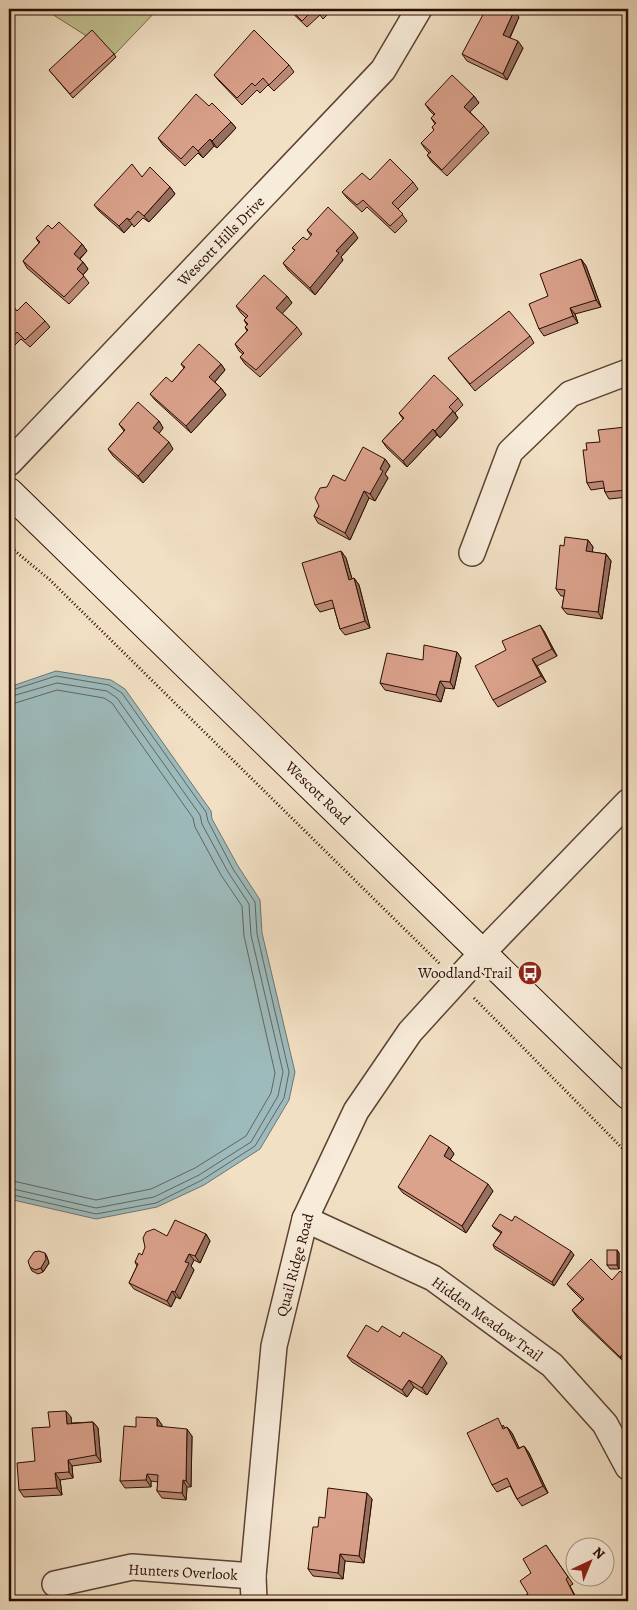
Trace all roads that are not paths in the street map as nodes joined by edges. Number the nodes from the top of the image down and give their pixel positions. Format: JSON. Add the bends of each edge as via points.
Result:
{"nodes":[{"id":1,"x":420,"y":9,"type":"edge"},
{"id":2,"x":628,"y":372,"type":"edge"},
{"id":3,"x":9,"y":463,"type":"edge"},
{"id":4,"x":9,"y":492,"type":"edge"},
{"id":5,"x":472,"y":552,"type":"dead end"},
{"id":6,"x":628,"y":802,"type":"edge"},
{"id":7,"x":482,"y":953,"type":"junction"},
{"id":8,"x":628,"y":1094,"type":"edge"},
{"id":9,"x":305,"y":1219,"type":"junction"},
{"id":10,"x":628,"y":1467,"type":"edge"},
{"id":11,"x":254,"y":1576,"type":"junction"},
{"id":12,"x":55,"y":1584,"type":"dead end"},
{"id":13,"x":254,"y":1601,"type":"edge"}],
"edges":[{"from":1,"to":3,"type":"street","name":"Wescott Hills Drive","via":[[383,70]]},
{"from":2,"to":5,"type":"street","via":[[570,394],[510,452]]},
{"from":4,"to":7,"type":"street","name":"Wescott Road"},
{"from":6,"to":7,"type":"street"},
{"from":7,"to":8,"type":"street","name":"Wescott Road"},
{"from":7,"to":9,"type":"street","name":"Quail Ridge Road","via":[[410,1032],[356,1111]]},
{"from":9,"to":10,"type":"street","name":"Hidden Meadow Trail","via":[[433,1278],[552,1366],[605,1424]]},
{"from":9,"to":11,"type":"street","name":"Quail Ridge Road","via":[[274,1346]]},
{"from":11,"to":12,"type":"street","name":"Hunters Overlook","via":[[132,1567]]},
{"from":11,"to":13,"type":"street","name":"Quail Ridge Road"}]}
